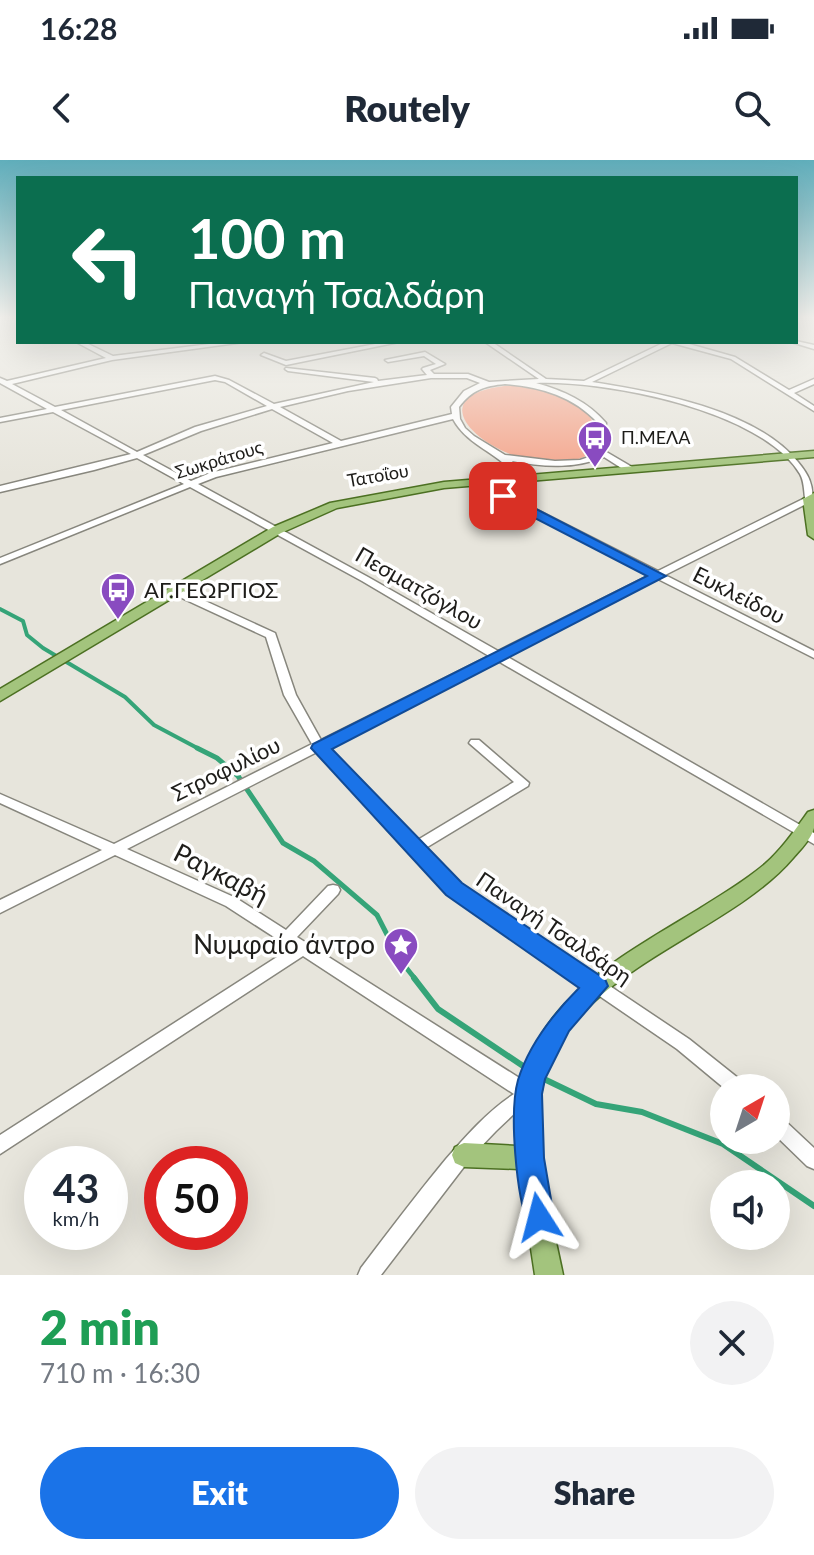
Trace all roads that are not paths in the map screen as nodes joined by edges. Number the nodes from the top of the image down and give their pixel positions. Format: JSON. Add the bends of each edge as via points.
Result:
{"nodes":[{"id":1,"x":55,"y":370,"type":"edge"},
{"id":2,"x":296,"y":370,"type":"edge"},
{"id":3,"x":426,"y":370,"type":"edge"},
{"id":4,"x":530,"y":370,"type":"edge"},
{"id":5,"x":613,"y":370,"type":"edge"},
{"id":6,"x":751,"y":370,"type":"edge"},
{"id":7,"x":434,"y":377,"type":"junction"},
{"id":8,"x":543,"y":379,"type":"junction"},
{"id":9,"x":4,"y":381,"type":"edge"},
{"id":10,"x":814,"y":381,"type":"edge"},
{"id":11,"x":386,"y":382,"type":"junction"},
{"id":12,"x":519,"y":382,"type":"junction"},
{"id":13,"x":587,"y":382,"type":"junction"},
{"id":14,"x":489,"y":384,"type":"junction"},
{"id":15,"x":789,"y":393,"type":"junction"},
{"id":16,"x":273,"y":406,"type":"junction"},
{"id":17,"x":56,"y":409,"type":"junction"},
{"id":18,"x":814,"y":409,"type":"edge"},
{"id":19,"x":455,"y":416,"type":"junction"},
{"id":20,"x":0,"y":420,"type":"edge"},
{"id":21,"x":340,"y":444,"type":"junction"},
{"id":22,"x":139,"y":454,"type":"junction"},
{"id":23,"x":814,"y":454,"type":"edge"},
{"id":24,"x":603,"y":455,"type":"junction"},
{"id":25,"x":788,"y":456,"type":"junction"},
{"id":26,"x":504,"y":457,"type":"junction"},
{"id":27,"x":564,"y":463,"type":"junction"},
{"id":28,"x":629,"y":469,"type":"junction"},
{"id":29,"x":572,"y":473,"type":"junction"},
{"id":30,"x":521,"y":477,"type":"junction"},
{"id":31,"x":475,"y":482,"type":"junction"},
{"id":32,"x":191,"y":483,"type":"junction"},
{"id":33,"x":0,"y":489,"type":"edge"},
{"id":34,"x":811,"y":497,"type":"edge"},
{"id":35,"x":277,"y":530,"type":"junction"},
{"id":36,"x":814,"y":535,"type":"edge"},
{"id":37,"x":0,"y":561,"type":"edge"},
{"id":38,"x":659,"y":576,"type":"junction"},
{"id":39,"x":175,"y":591,"type":"junction"},
{"id":40,"x":814,"y":655,"type":"edge"},
{"id":41,"x":498,"y":657,"type":"junction"},
{"id":42,"x":0,"y":696,"type":"edge"},
{"id":43,"x":475,"y":743,"type":"dead end"},
{"id":44,"x":320,"y":748,"type":"junction"},
{"id":45,"x":0,"y":798,"type":"edge"},
{"id":46,"x":810,"y":829,"type":"edge"},
{"id":47,"x":416,"y":847,"type":"junction"},
{"id":48,"x":115,"y":849,"type":"junction"},
{"id":49,"x":333,"y":890,"type":"dead end"},
{"id":50,"x":0,"y":907,"type":"edge"},
{"id":51,"x":295,"y":943,"type":"junction"},
{"id":52,"x":596,"y":986,"type":"junction"},
{"id":53,"x":720,"y":1074,"type":"edge"},
{"id":54,"x":529,"y":1094,"type":"junction"},
{"id":55,"x":790,"y":1137,"type":"edge"},
{"id":56,"x":0,"y":1145,"type":"edge"},
{"id":57,"x":464,"y":1155,"type":"junction"},
{"id":58,"x":530,"y":1158,"type":"junction"},
{"id":59,"x":814,"y":1160,"type":"edge"},
{"id":60,"x":368,"y":1275,"type":"edge"},
{"id":61,"x":549,"y":1275,"type":"edge"}],
"edges":[{"from":1,"to":9,"type":"street"},
{"from":2,"to":11,"type":"street"},
{"from":3,"to":7,"type":"street"},
{"from":4,"to":8,"type":"street"},
{"from":5,"to":13,"type":"street"},
{"from":6,"to":15,"type":"street"},
{"from":7,"to":11,"type":"street"},
{"from":7,"to":14,"type":"street","via":[[478,377]]},
{"from":8,"to":12,"type":"street"},
{"from":8,"to":13,"type":"street"},
{"from":9,"to":17,"type":"street","name":"Πεσματζόγλου"},
{"from":10,"to":15,"type":"street"},
{"from":11,"to":16,"type":"street"},
{"from":12,"to":14,"type":"street"},
{"from":12,"to":24,"type":"street","via":[[560,392],[594,412],[604,425],[598,449]]},
{"from":13,"to":25,"type":"street","via":[[662,395],[766,438]]},
{"from":14,"to":19,"type":"street","via":[[461,397]]},
{"from":15,"to":18,"type":"street"},
{"from":16,"to":17,"type":"street","via":[[215,378]]},
{"from":16,"to":21,"type":"street"},
{"from":16,"to":22,"type":"street"},
{"from":17,"to":20,"type":"street"},
{"from":17,"to":22,"type":"street","name":"Πεσματζόγλου"},
{"from":19,"to":21,"type":"street","name":"Σωκράτους"},
{"from":19,"to":26,"type":"street","via":[[459,426]]},
{"from":21,"to":32,"type":"street","name":"Σωκράτους"},
{"from":22,"to":32,"type":"street","name":"Πεσματζόγλου"},
{"from":22,"to":33,"type":"street"},
{"from":23,"to":25,"type":"main road","name":"Τατοΐου"},
{"from":24,"to":27,"type":"street"},
{"from":24,"to":28,"type":"street"},
{"from":25,"to":28,"type":"main road","name":"Τατοΐου"},
{"from":25,"to":34,"type":"street","via":[[804,473]]},
{"from":26,"to":27,"type":"street"},
{"from":26,"to":30,"type":"street"},
{"from":27,"to":29,"type":"street"},
{"from":28,"to":29,"type":"main road","name":"Τατοΐου"},
{"from":29,"to":30,"type":"main road","name":"Τατοΐου"},
{"from":30,"to":31,"type":"main road","name":"Τατοΐου"},
{"from":31,"to":35,"type":"main road","name":"Τατοΐου","via":[[345,502]]},
{"from":31,"to":38,"type":"street","name":"Ευκλείδου"},
{"from":32,"to":35,"type":"street","name":"Πεσματζόγλου"},
{"from":32,"to":37,"type":"street","name":"Σωκράτους"},
{"from":34,"to":36,"type":"main road"},
{"from":34,"to":38,"type":"street","name":"Στροφυλίου"},
{"from":35,"to":39,"type":"main road","name":"Τατοΐου"},
{"from":35,"to":41,"type":"street","name":"Πεσματζόγλου"},
{"from":38,"to":40,"type":"street","name":"Ευκλείδου"},
{"from":38,"to":41,"type":"street","name":"Στροφυλίου"},
{"from":39,"to":42,"type":"main road","name":"Τατοΐου"},
{"from":39,"to":44,"type":"street","name":"Παναγή Τσαλδάρη","via":[[271,635],[290,695]]},
{"from":41,"to":44,"type":"street","name":"Στροφυλίου"},
{"from":41,"to":46,"type":"street","name":"Πεσματζόγλου"},
{"from":43,"to":47,"type":"street","via":[[523,783]]},
{"from":44,"to":47,"type":"street","name":"Παναγή Τσαλδάρη"},
{"from":44,"to":48,"type":"street","name":"Στροφυλίου"},
{"from":45,"to":48,"type":"street","name":"Ραγκαβή"},
{"from":46,"to":52,"type":"main road","via":[[763,876]]},
{"from":47,"to":52,"type":"street","name":"Παναγή Τσαλδάρη","via":[[473,905]]},
{"from":48,"to":50,"type":"street","name":"Στροφυλίου"},
{"from":48,"to":51,"type":"street","name":"Ραγκαβή","via":[[231,902]]},
{"from":49,"to":51,"type":"street","via":[[312,908]]},
{"from":51,"to":54,"type":"street","name":"Ραγκαβή"},
{"from":51,"to":56,"type":"street"},
{"from":52,"to":53,"type":"street","name":"Παναγή Τσαλδάρη"},
{"from":52,"to":54,"type":"main road","via":[[560,1024],[537,1064]]},
{"from":54,"to":57,"type":"street","via":[[511,1102]]},
{"from":54,"to":58,"type":"main road"},
{"from":55,"to":59,"type":"street"},
{"from":57,"to":58,"type":"main road"},
{"from":57,"to":60,"type":"street"},
{"from":58,"to":61,"type":"main road"}]}
